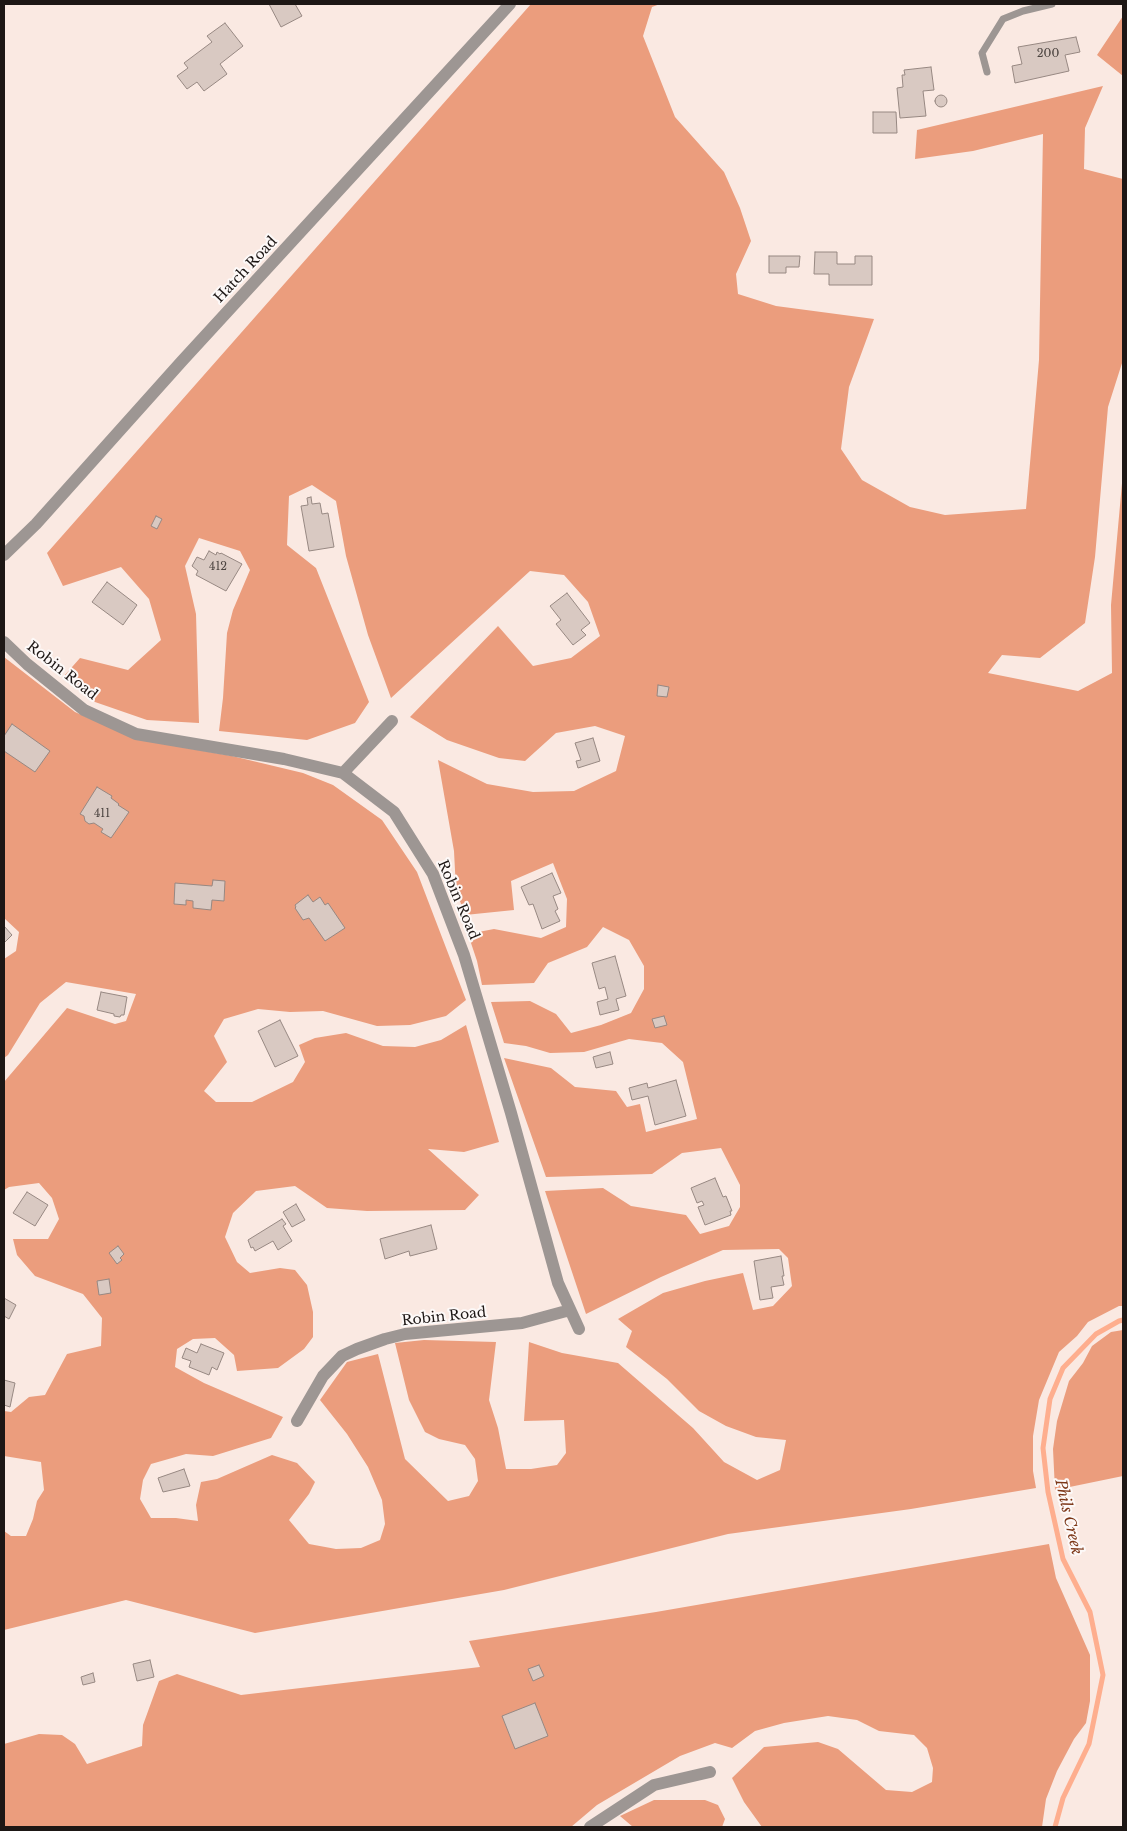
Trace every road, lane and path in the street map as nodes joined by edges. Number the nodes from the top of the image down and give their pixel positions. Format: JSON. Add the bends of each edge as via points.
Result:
{"nodes":[{"id":1,"x":510,"y":4,"type":"edge"},
{"id":2,"x":1052,"y":4,"type":"edge"},
{"id":3,"x":987,"y":72,"type":"dead end"},
{"id":4,"x":4,"y":555,"type":"edge"},
{"id":5,"x":4,"y":642,"type":"edge"},
{"id":6,"x":392,"y":721,"type":"dead end"},
{"id":7,"x":343,"y":772,"type":"junction"},
{"id":8,"x":570,"y":1310,"type":"junction"},
{"id":9,"x":578,"y":1330,"type":"dead end"},
{"id":10,"x":297,"y":1421,"type":"dead end"},
{"id":11,"x":710,"y":1772,"type":"dead end"},
{"id":12,"x":590,"y":1827,"type":"edge"}],
"edges":[{"from":1,"to":4,"type":"street","name":"Hatch Road","via":[[36,524]]},
{"from":2,"to":3,"type":"lane","via":[[1002,19],[982,53]]},
{"from":5,"to":7,"type":"street","name":"Robin Road","via":[[84,710],[136,734]]},
{"from":6,"to":7,"type":"street"},
{"from":7,"to":8,"type":"street","name":"Robin Road","via":[[394,812],[433,874],[464,955],[558,1283]]},
{"from":8,"to":9,"type":"street","name":"Robin Road"},
{"from":8,"to":10,"type":"street","name":"Robin Road","via":[[522,1323],[405,1334],[357,1349],[342,1356],[323,1376]]},
{"from":11,"to":12,"type":"street","via":[[654,1784]]}]}
